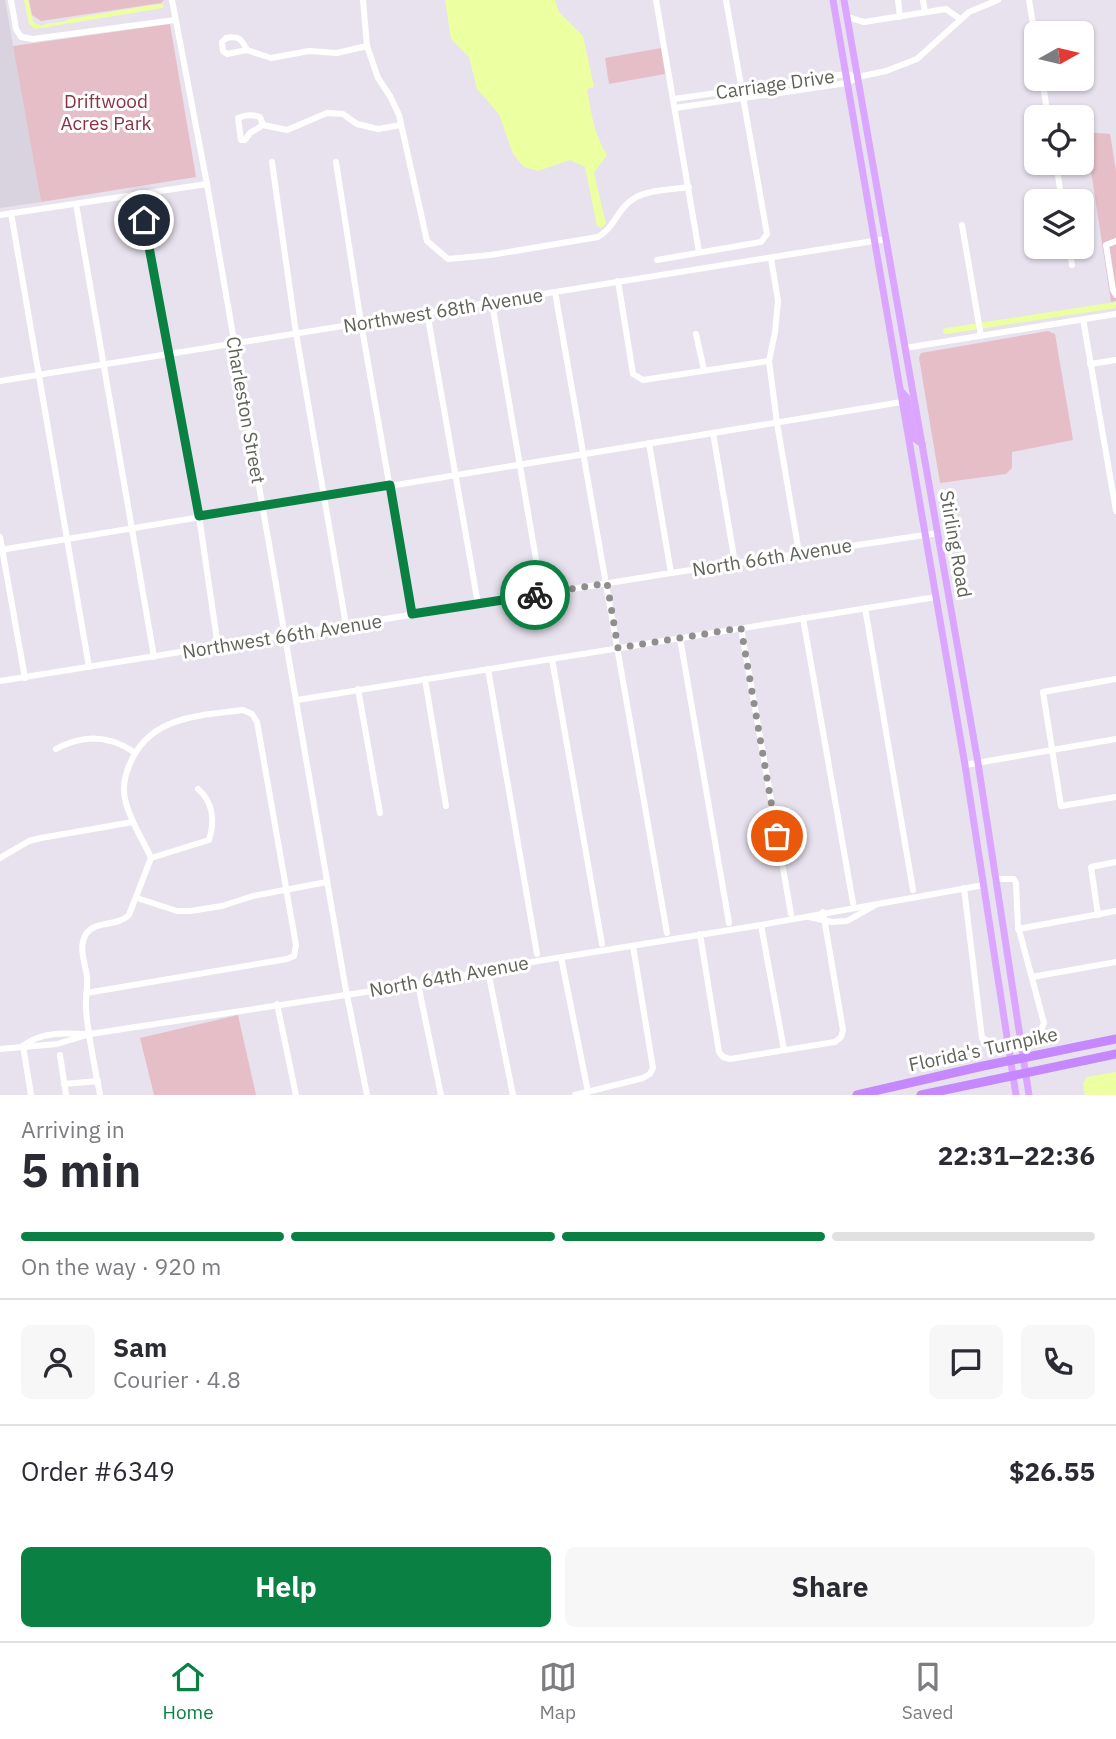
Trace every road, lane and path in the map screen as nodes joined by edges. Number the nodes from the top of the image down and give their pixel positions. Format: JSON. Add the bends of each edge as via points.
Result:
{"nodes":[{"id":1,"x":11,"y":0,"type":"edge"},
{"id":2,"x":172,"y":0,"type":"edge"},
{"id":3,"x":363,"y":0,"type":"edge"},
{"id":4,"x":656,"y":0,"type":"edge"},
{"id":5,"x":726,"y":0,"type":"edge"},
{"id":6,"x":833,"y":0,"type":"edge"},
{"id":7,"x":844,"y":0,"type":"edge"},
{"id":8,"x":898,"y":0,"type":"edge"},
{"id":9,"x":923,"y":0,"type":"edge"},
{"id":10,"x":998,"y":0,"type":"edge"},
{"id":11,"x":1029,"y":0,"type":"edge"},
{"id":12,"x":925,"y":12,"type":"junction"},
{"id":13,"x":900,"y":16,"type":"junction"},
{"id":14,"x":847,"y":17,"type":"junction"},
{"id":15,"x":960,"y":19,"type":"junction"},
{"id":16,"x":175,"y":20,"type":"junction"},
{"id":17,"x":1032,"y":21,"type":"edge"},
{"id":18,"x":368,"y":46,"type":"junction"},
{"id":19,"x":247,"y":50,"type":"dead end"},
{"id":20,"x":846,"y":74,"type":"junction"},
{"id":21,"x":858,"y":77,"type":"junction"},
{"id":22,"x":823,"y":82,"type":"junction"},
{"id":23,"x":847,"y":83,"type":"junction"},
{"id":24,"x":743,"y":92,"type":"junction"},
{"id":25,"x":674,"y":99,"type":"junction"},
{"id":26,"x":675,"y":108,"type":"junction"},
{"id":27,"x":263,"y":125,"type":"junction"},
{"id":28,"x":401,"y":125,"type":"junction"},
{"id":29,"x":272,"y":162,"type":"dead end"},
{"id":30,"x":336,"y":162,"type":"dead end"},
{"id":31,"x":207,"y":184,"type":"junction"},
{"id":32,"x":689,"y":187,"type":"junction"},
{"id":33,"x":140,"y":193,"type":"junction"},
{"id":34,"x":76,"y":204,"type":"junction"},
{"id":35,"x":11,"y":213,"type":"junction"},
{"id":36,"x":0,"y":215,"type":"edge"},
{"id":37,"x":962,"y":225,"type":"dead end"},
{"id":38,"x":886,"y":239,"type":"junction"},
{"id":39,"x":875,"y":241,"type":"junction"},
{"id":40,"x":1116,"y":241,"type":"edge"},
{"id":41,"x":699,"y":252,"type":"junction"},
{"id":42,"x":771,"y":258,"type":"junction"},
{"id":43,"x":1071,"y":259,"type":"edge"},
{"id":44,"x":657,"y":260,"type":"dead end"},
{"id":45,"x":1072,"y":265,"type":"dead end"},
{"id":46,"x":618,"y":281,"type":"junction"},
{"id":47,"x":555,"y":292,"type":"junction"},
{"id":48,"x":1116,"y":295,"type":"edge"},
{"id":49,"x":492,"y":303,"type":"junction"},
{"id":50,"x":427,"y":312,"type":"junction"},
{"id":51,"x":1116,"y":314,"type":"edge"},
{"id":52,"x":1083,"y":319,"type":"junction"},
{"id":53,"x":361,"y":323,"type":"junction"},
{"id":54,"x":296,"y":333,"type":"junction"},
{"id":55,"x":696,"y":334,"type":"dead end"},
{"id":56,"x":981,"y":336,"type":"junction"},
{"id":57,"x":235,"y":344,"type":"junction"},
{"id":58,"x":905,"y":348,"type":"junction"},
{"id":59,"x":168,"y":354,"type":"junction"},
{"id":60,"x":1116,"y":360,"type":"edge"},
{"id":61,"x":769,"y":361,"type":"junction"},
{"id":62,"x":103,"y":364,"type":"junction"},
{"id":63,"x":1090,"y":364,"type":"junction"},
{"id":64,"x":704,"y":370,"type":"junction"},
{"id":65,"x":38,"y":374,"type":"junction"},
{"id":66,"x":0,"y":381,"type":"edge"},
{"id":67,"x":900,"y":391,"type":"junction"},
{"id":68,"x":902,"y":402,"type":"junction"},
{"id":69,"x":776,"y":423,"type":"junction"},
{"id":70,"x":713,"y":433,"type":"junction"},
{"id":71,"x":649,"y":443,"type":"junction"},
{"id":72,"x":922,"y":444,"type":"junction"},
{"id":73,"x":584,"y":454,"type":"junction"},
{"id":74,"x":520,"y":464,"type":"junction"},
{"id":75,"x":455,"y":474,"type":"junction"},
{"id":76,"x":390,"y":485,"type":"junction"},
{"id":77,"x":325,"y":495,"type":"junction"},
{"id":78,"x":263,"y":505,"type":"junction"},
{"id":79,"x":1116,"y":511,"type":"edge"},
{"id":80,"x":199,"y":516,"type":"junction"},
{"id":81,"x":133,"y":527,"type":"junction"},
{"id":82,"x":938,"y":533,"type":"junction"},
{"id":83,"x":925,"y":534,"type":"junction"},
{"id":84,"x":0,"y":537,"type":"edge"},
{"id":85,"x":67,"y":538,"type":"junction"},
{"id":86,"x":1,"y":549,"type":"edge"},
{"id":87,"x":799,"y":553,"type":"junction"},
{"id":88,"x":735,"y":563,"type":"junction"},
{"id":89,"x":671,"y":573,"type":"junction"},
{"id":90,"x":607,"y":583,"type":"junction"},
{"id":91,"x":542,"y":594,"type":"junction"},
{"id":92,"x":936,"y":597,"type":"junction"},
{"id":93,"x":478,"y":604,"type":"junction"},
{"id":94,"x":865,"y":608,"type":"junction"},
{"id":95,"x":412,"y":614,"type":"junction"},
{"id":96,"x":803,"y":618,"type":"junction"},
{"id":97,"x":346,"y":625,"type":"junction"},
{"id":98,"x":741,"y":628,"type":"junction"},
{"id":99,"x":284,"y":635,"type":"junction"},
{"id":100,"x":680,"y":638,"type":"junction"},
{"id":101,"x":218,"y":647,"type":"junction"},
{"id":102,"x":618,"y":648,"type":"junction"},
{"id":103,"x":154,"y":657,"type":"junction"},
{"id":104,"x":552,"y":659,"type":"junction"},
{"id":105,"x":89,"y":667,"type":"junction"},
{"id":106,"x":488,"y":669,"type":"junction"},
{"id":107,"x":25,"y":678,"type":"junction"},
{"id":108,"x":425,"y":679,"type":"junction"},
{"id":109,"x":1116,"y":679,"type":"edge"},
{"id":110,"x":0,"y":681,"type":"edge"},
{"id":111,"x":358,"y":690,"type":"junction"},
{"id":112,"x":297,"y":700,"type":"junction"},
{"id":113,"x":1116,"y":739,"type":"edge"},
{"id":114,"x":56,"y":748,"type":"dead end"},
{"id":115,"x":1053,"y":749,"type":"junction"},
{"id":116,"x":134,"y":752,"type":"junction"},
{"id":117,"x":978,"y":763,"type":"junction"},
{"id":118,"x":965,"y":765,"type":"junction"},
{"id":119,"x":198,"y":789,"type":"dead end"},
{"id":120,"x":1116,"y":797,"type":"edge"},
{"id":121,"x":446,"y":806,"type":"dead end"},
{"id":122,"x":380,"y":813,"type":"dead end"},
{"id":123,"x":134,"y":822,"type":"junction"},
{"id":124,"x":0,"y":858,"type":"edge"},
{"id":125,"x":151,"y":858,"type":"junction"},
{"id":126,"x":1116,"y":862,"type":"edge"},
{"id":127,"x":995,"y":879,"type":"junction"},
{"id":128,"x":327,"y":882,"type":"junction"},
{"id":129,"x":984,"y":885,"type":"junction"},
{"id":130,"x":964,"y":888,"type":"junction"},
{"id":131,"x":287,"y":889,"type":"junction"},
{"id":132,"x":914,"y":890,"type":"dead end"},
{"id":133,"x":137,"y":898,"type":"junction"},
{"id":134,"x":853,"y":903,"type":"dead end"},
{"id":135,"x":884,"y":903,"type":"junction"},
{"id":136,"x":1116,"y":912,"type":"edge"},
{"id":137,"x":791,"y":914,"type":"dead end"},
{"id":138,"x":1098,"y":915,"type":"junction"},
{"id":139,"x":824,"y":916,"type":"junction"},
{"id":140,"x":729,"y":923,"type":"dead end"},
{"id":141,"x":761,"y":925,"type":"junction"},
{"id":142,"x":1018,"y":929,"type":"junction"},
{"id":143,"x":667,"y":933,"type":"dead end"},
{"id":144,"x":701,"y":934,"type":"junction"},
{"id":145,"x":602,"y":944,"type":"dead end"},
{"id":146,"x":633,"y":946,"type":"junction"},
{"id":147,"x":537,"y":954,"type":"dead end"},
{"id":148,"x":561,"y":957,"type":"junction"},
{"id":149,"x":1116,"y":962,"type":"edge"},
{"id":150,"x":488,"y":971,"type":"junction"},
{"id":151,"x":1032,"y":977,"type":"junction"},
{"id":152,"x":418,"y":984,"type":"junction"},
{"id":153,"x":86,"y":993,"type":"junction"},
{"id":154,"x":346,"y":993,"type":"junction"},
{"id":155,"x":277,"y":1004,"type":"junction"},
{"id":156,"x":90,"y":1034,"type":"junction"},
{"id":157,"x":1116,"y":1039,"type":"edge"},
{"id":158,"x":23,"y":1046,"type":"junction"},
{"id":159,"x":0,"y":1049,"type":"edge"},
{"id":160,"x":784,"y":1050,"type":"junction"},
{"id":161,"x":1116,"y":1054,"type":"edge"},
{"id":162,"x":60,"y":1055,"type":"dead end"},
{"id":163,"x":98,"y":1081,"type":"junction"},
{"id":164,"x":65,"y":1084,"type":"junction"},
{"id":165,"x":588,"y":1091,"type":"junction"},
{"id":166,"x":31,"y":1095,"type":"edge"},
{"id":167,"x":66,"y":1095,"type":"edge"},
{"id":168,"x":100,"y":1095,"type":"edge"},
{"id":169,"x":296,"y":1095,"type":"edge"},
{"id":170,"x":367,"y":1095,"type":"edge"},
{"id":171,"x":441,"y":1095,"type":"edge"},
{"id":172,"x":513,"y":1095,"type":"edge"},
{"id":173,"x":575,"y":1095,"type":"edge"},
{"id":174,"x":857,"y":1095,"type":"edge"},
{"id":175,"x":920,"y":1095,"type":"edge"},
{"id":176,"x":1016,"y":1095,"type":"edge"},
{"id":177,"x":1029,"y":1095,"type":"edge"}],
"edges":[{"from":1,"to":16,"type":"street","via":[[16,29],[21,37],[33,39]]},
{"from":2,"to":16,"type":"street","name":"Charleston Street"},
{"from":3,"to":18,"type":"street"},
{"from":4,"to":25,"type":"street"},
{"from":5,"to":24,"type":"street"},
{"from":6,"to":20,"type":"main road","name":"Stirling Road"},
{"from":7,"to":14,"type":"main road","name":"Stirling Road"},
{"from":8,"to":13,"type":"street"},
{"from":9,"to":12,"type":"street"},
{"from":10,"to":15,"type":"street"},
{"from":11,"to":17,"type":"street"},
{"from":12,"to":13,"type":"street"},
{"from":12,"to":15,"type":"street","via":[[946,9]]},
{"from":13,"to":14,"type":"street","via":[[864,22]]},
{"from":14,"to":21,"type":"main road","name":"Stirling Road"},
{"from":15,"to":21,"type":"street","via":[[917,59]]},
{"from":16,"to":31,"type":"street","name":"Charleston Street"},
{"from":18,"to":19,"type":"street","via":[[271,58]]},
{"from":18,"to":28,"type":"street"},
{"from":20,"to":21,"type":"street","name":"Carriage Drive"},
{"from":20,"to":22,"type":"street","name":"Carriage Drive"},
{"from":20,"to":23,"type":"main road","name":"Stirling Road"},
{"from":21,"to":23,"type":"street","name":"Carriage Drive"},
{"from":21,"to":38,"type":"main road","name":"Stirling Road"},
{"from":22,"to":23,"type":"street","name":"Carriage Drive"},
{"from":22,"to":24,"type":"street","name":"Carriage Drive"},
{"from":23,"to":39,"type":"main road","name":"Stirling Road"},
{"from":24,"to":25,"type":"street","name":"Carriage Drive"},
{"from":24,"to":26,"type":"street","name":"Carriage Drive"},
{"from":24,"to":41,"type":"street","via":[[767,234],[761,243]]},
{"from":25,"to":26,"type":"street"},
{"from":26,"to":32,"type":"street"},
{"from":27,"to":27,"type":"street","via":[[256,115],[238,118],[241,140]]},
{"from":27,"to":28,"type":"street","via":[[287,130],[327,113],[343,114],[357,124],[378,129]]},
{"from":28,"to":32,"type":"street","via":[[427,241],[448,259],[598,237],[610,229],[629,202],[645,194]]},
{"from":29,"to":54,"type":"street"},
{"from":30,"to":53,"type":"street"},
{"from":31,"to":33,"type":"street"},
{"from":31,"to":57,"type":"street","name":"Charleston Street"},
{"from":32,"to":41,"type":"street"},
{"from":33,"to":34,"type":"street"},
{"from":33,"to":59,"type":"street"},
{"from":34,"to":35,"type":"street"},
{"from":34,"to":62,"type":"street"},
{"from":35,"to":36,"type":"street"},
{"from":35,"to":65,"type":"street"},
{"from":37,"to":56,"type":"street"},
{"from":38,"to":39,"type":"street","name":"Northwest 68th Avenue"},
{"from":38,"to":58,"type":"main road","name":"Stirling Road"},
{"from":39,"to":42,"type":"street","name":"Northwest 68th Avenue"},
{"from":39,"to":67,"type":"main road","name":"Stirling Road"},
{"from":40,"to":48,"type":"street","via":[[1106,245]]},
{"from":41,"to":44,"type":"street"},
{"from":42,"to":46,"type":"street","name":"Northwest 68th Avenue"},
{"from":42,"to":61,"type":"street","via":[[778,301]]},
{"from":43,"to":45,"type":"street"},
{"from":46,"to":47,"type":"street","name":"Northwest 68th Avenue"},
{"from":46,"to":64,"type":"street","via":[[633,374],[643,380]]},
{"from":47,"to":49,"type":"street","name":"Northwest 68th Avenue"},
{"from":47,"to":73,"type":"street"},
{"from":49,"to":50,"type":"street","name":"Northwest 68th Avenue"},
{"from":49,"to":74,"type":"street"},
{"from":50,"to":53,"type":"street","name":"Northwest 68th Avenue"},
{"from":50,"to":75,"type":"street"},
{"from":51,"to":52,"type":"street"},
{"from":52,"to":56,"type":"street"},
{"from":52,"to":63,"type":"street"},
{"from":53,"to":54,"type":"street","name":"Northwest 68th Avenue"},
{"from":53,"to":76,"type":"street"},
{"from":54,"to":57,"type":"street","name":"Northwest 68th Avenue"},
{"from":54,"to":77,"type":"street"},
{"from":55,"to":64,"type":"street"},
{"from":56,"to":58,"type":"street"},
{"from":57,"to":59,"type":"street","name":"Northwest 68th Avenue"},
{"from":57,"to":78,"type":"street","name":"Charleston Street"},
{"from":58,"to":72,"type":"main road","name":"Stirling Road"},
{"from":59,"to":62,"type":"street","name":"Northwest 68th Avenue"},
{"from":59,"to":80,"type":"street"},
{"from":60,"to":63,"type":"street"},
{"from":61,"to":64,"type":"street"},
{"from":61,"to":69,"type":"street"},
{"from":62,"to":65,"type":"street","name":"Northwest 68th Avenue"},
{"from":62,"to":81,"type":"street"},
{"from":63,"to":79,"type":"street"},
{"from":65,"to":66,"type":"street","name":"Northwest 68th Avenue"},
{"from":65,"to":85,"type":"street"},
{"from":67,"to":68,"type":"main road","name":"Stirling Road"},
{"from":67,"to":72,"type":"main road","via":[[907,398],[914,438]]},
{"from":68,"to":69,"type":"street"},
{"from":68,"to":83,"type":"main road","name":"Stirling Road"},
{"from":69,"to":70,"type":"street"},
{"from":69,"to":87,"type":"street"},
{"from":70,"to":71,"type":"street"},
{"from":70,"to":88,"type":"street"},
{"from":71,"to":73,"type":"street"},
{"from":71,"to":89,"type":"street"},
{"from":72,"to":82,"type":"main road","name":"Stirling Road"},
{"from":73,"to":74,"type":"street"},
{"from":73,"to":90,"type":"street"},
{"from":74,"to":75,"type":"street"},
{"from":74,"to":91,"type":"street"},
{"from":75,"to":76,"type":"street"},
{"from":75,"to":93,"type":"street"},
{"from":76,"to":77,"type":"street"},
{"from":76,"to":95,"type":"street"},
{"from":77,"to":78,"type":"street"},
{"from":77,"to":97,"type":"street"},
{"from":78,"to":80,"type":"street"},
{"from":78,"to":99,"type":"street","name":"Charleston Street"},
{"from":80,"to":81,"type":"street"},
{"from":80,"to":101,"type":"street"},
{"from":81,"to":85,"type":"street"},
{"from":81,"to":103,"type":"street"},
{"from":82,"to":83,"type":"street","name":"North 66th Avenue"},
{"from":82,"to":117,"type":"main road","name":"Stirling Road"},
{"from":83,"to":87,"type":"street","name":"North 66th Avenue"},
{"from":83,"to":92,"type":"main road","name":"Stirling Road"},
{"from":84,"to":86,"type":"street"},
{"from":85,"to":86,"type":"street"},
{"from":85,"to":105,"type":"street"},
{"from":86,"to":107,"type":"street"},
{"from":87,"to":88,"type":"street","name":"North 66th Avenue"},
{"from":88,"to":89,"type":"street","name":"North 66th Avenue"},
{"from":89,"to":90,"type":"street","name":"North 66th Avenue"},
{"from":90,"to":91,"type":"street","name":"Northwest 66th Avenue"},
{"from":90,"to":102,"type":"street"},
{"from":91,"to":93,"type":"street","name":"Northwest 66th Avenue"},
{"from":92,"to":94,"type":"street"},
{"from":92,"to":118,"type":"main road","name":"Stirling Road"},
{"from":93,"to":95,"type":"street","name":"Northwest 66th Avenue"},
{"from":94,"to":96,"type":"street"},
{"from":94,"to":132,"type":"street"},
{"from":95,"to":97,"type":"street","name":"Northwest 66th Avenue"},
{"from":96,"to":98,"type":"street"},
{"from":96,"to":134,"type":"street"},
{"from":97,"to":99,"type":"street","name":"Northwest 66th Avenue"},
{"from":98,"to":100,"type":"street"},
{"from":98,"to":137,"type":"street"},
{"from":99,"to":101,"type":"street","name":"Northwest 66th Avenue"},
{"from":99,"to":112,"type":"street","name":"Charleston Street"},
{"from":100,"to":102,"type":"street"},
{"from":100,"to":140,"type":"street"},
{"from":101,"to":103,"type":"street","name":"Northwest 66th Avenue"},
{"from":102,"to":104,"type":"street"},
{"from":102,"to":143,"type":"street"},
{"from":103,"to":105,"type":"street","name":"Northwest 66th Avenue"},
{"from":104,"to":106,"type":"street"},
{"from":104,"to":145,"type":"street"},
{"from":105,"to":107,"type":"street","name":"Northwest 66th Avenue"},
{"from":106,"to":108,"type":"street"},
{"from":106,"to":147,"type":"street"},
{"from":107,"to":110,"type":"street","name":"Northwest 66th Avenue"},
{"from":108,"to":111,"type":"street"},
{"from":108,"to":121,"type":"street"},
{"from":109,"to":115,"type":"street","via":[[1043,692]]},
{"from":111,"to":112,"type":"street"},
{"from":111,"to":122,"type":"street"},
{"from":112,"to":128,"type":"street","name":"Charleston Street"},
{"from":113,"to":115,"type":"street"},
{"from":114,"to":116,"type":"street","via":[[109,738]]},
{"from":115,"to":117,"type":"street"},
{"from":115,"to":120,"type":"street","via":[[1061,806]]},
{"from":116,"to":123,"type":"street","via":[[124,790]]},
{"from":116,"to":131,"type":"street","via":[[163,726],[181,719],[243,710],[252,714]]},
{"from":117,"to":118,"type":"street"},
{"from":117,"to":127,"type":"main road","name":"Stirling Road"},
{"from":118,"to":129,"type":"main road","name":"Stirling Road"},
{"from":119,"to":125,"type":"street","via":[[210,805],[213,829],[209,840]]},
{"from":123,"to":124,"type":"street","via":[[29,841]]},
{"from":123,"to":125,"type":"street"},
{"from":125,"to":133,"type":"street"},
{"from":126,"to":138,"type":"street","via":[[1091,867]]},
{"from":127,"to":142,"type":"street","via":[[1014,879]]},
{"from":127,"to":177,"type":"main road","name":"Stirling Road"},
{"from":128,"to":131,"type":"street"},
{"from":128,"to":154,"type":"street","name":"Charleston Street"},
{"from":129,"to":130,"type":"street","name":"North 64th Avenue"},
{"from":129,"to":176,"type":"main road","name":"Stirling Road"},
{"from":130,"to":135,"type":"street","name":"North 64th Avenue"},
{"from":130,"to":151,"type":"street","via":[[980,1033],[988,1043],[1034,1037],[1042,1029]]},
{"from":131,"to":133,"type":"street","via":[[190,911]]},
{"from":131,"to":153,"type":"street","via":[[294,956]]},
{"from":133,"to":153,"type":"street","via":[[123,921],[94,926],[82,942]]},
{"from":135,"to":139,"type":"street","name":"North 64th Avenue"},
{"from":135,"to":139,"type":"street","name":"North 64th Avenue","via":[[847,921],[832,922]]},
{"from":136,"to":138,"type":"street"},
{"from":138,"to":142,"type":"street"},
{"from":139,"to":141,"type":"street","name":"North 64th Avenue"},
{"from":139,"to":160,"type":"street","via":[[841,1037],[835,1042]]},
{"from":141,"to":144,"type":"street","name":"North 64th Avenue"},
{"from":141,"to":160,"type":"street"},
{"from":142,"to":151,"type":"street"},
{"from":144,"to":146,"type":"street","name":"North 64th Avenue"},
{"from":144,"to":160,"type":"street","via":[[719,1052],[730,1059]]},
{"from":146,"to":148,"type":"street","name":"North 64th Avenue"},
{"from":146,"to":165,"type":"street","via":[[653,1068],[643,1078]]},
{"from":148,"to":150,"type":"street","name":"North 64th Avenue"},
{"from":148,"to":165,"type":"street"},
{"from":149,"to":151,"type":"street"},
{"from":150,"to":152,"type":"street","name":"North 64th Avenue"},
{"from":150,"to":172,"type":"street"},
{"from":152,"to":154,"type":"street","name":"North 64th Avenue"},
{"from":152,"to":171,"type":"street"},
{"from":153,"to":156,"type":"street"},
{"from":154,"to":155,"type":"street","name":"North 64th Avenue"},
{"from":154,"to":170,"type":"street","name":"Charleston Street"},
{"from":155,"to":156,"type":"street","name":"North 64th Avenue"},
{"from":155,"to":169,"type":"street"},
{"from":156,"to":158,"type":"street","name":"North 64th Avenue","via":[[60,1033],[34,1038]]},
{"from":156,"to":163,"type":"street"},
{"from":157,"to":174,"type":"highway","name":"Florida's Turnpike"},
{"from":158,"to":159,"type":"street","name":"North 64th Avenue"},
{"from":158,"to":166,"type":"street"},
{"from":161,"to":175,"type":"highway","name":"Florida's Turnpike"},
{"from":162,"to":164,"type":"street"},
{"from":163,"to":164,"type":"street"},
{"from":163,"to":168,"type":"street"},
{"from":164,"to":167,"type":"street"},
{"from":165,"to":173,"type":"street"}]}
